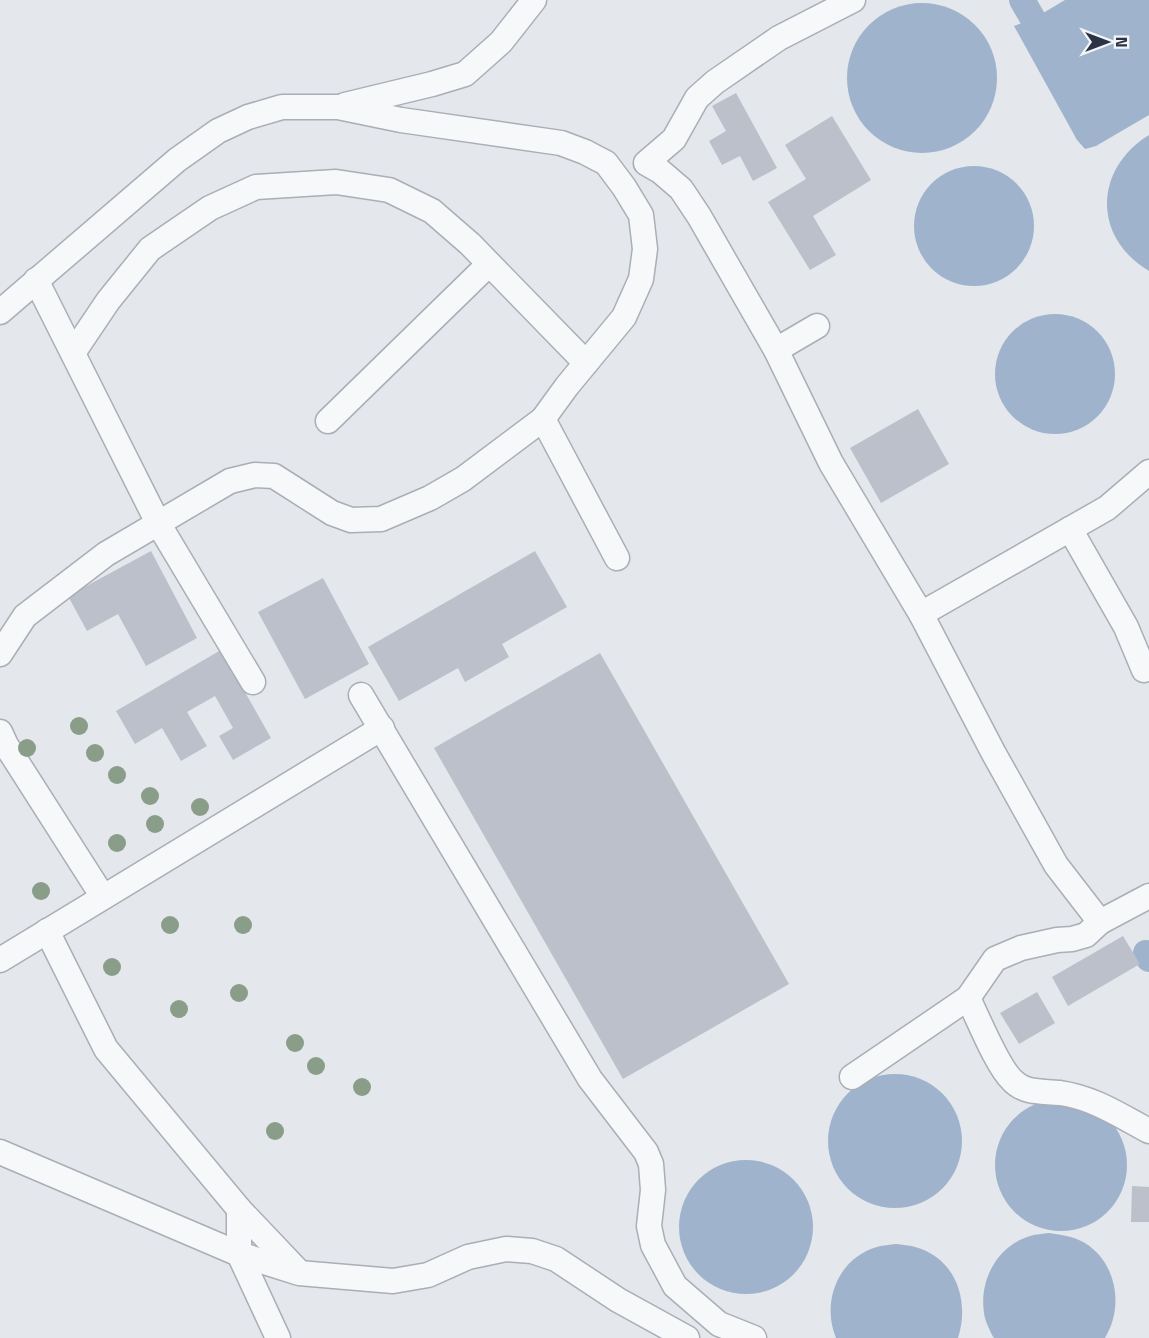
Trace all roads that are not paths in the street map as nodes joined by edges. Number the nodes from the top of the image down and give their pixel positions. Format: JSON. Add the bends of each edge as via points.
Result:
{"nodes":[{"id":1,"x":534,"y":0,"type":"edge"},
{"id":2,"x":853,"y":0,"type":"edge"},
{"id":3,"x":338,"y":107,"type":"junction"},
{"id":4,"x":561,"y":143,"type":"junction"},
{"id":5,"x":646,"y":163,"type":"junction"},
{"id":6,"x":489,"y":264,"type":"junction"},
{"id":7,"x":36,"y":280,"type":"junction"},
{"id":8,"x":0,"y":312,"type":"edge"},
{"id":9,"x":817,"y":326,"type":"dead end"},
{"id":10,"x":776,"y":350,"type":"junction"},
{"id":11,"x":73,"y":353,"type":"junction"},
{"id":12,"x":586,"y":363,"type":"junction"},
{"id":13,"x":543,"y":419,"type":"junction"},
{"id":14,"x":328,"y":421,"type":"dead end"},
{"id":15,"x":1149,"y":472,"type":"edge"},
{"id":16,"x":158,"y":523,"type":"junction"},
{"id":17,"x":1070,"y":529,"type":"junction"},
{"id":18,"x":618,"y":558,"type":"dead end"},
{"id":19,"x":921,"y":614,"type":"junction"},
{"id":20,"x":0,"y":654,"type":"edge"},
{"id":21,"x":1144,"y":670,"type":"dead end"},
{"id":22,"x":253,"y":682,"type":"dead end"},
{"id":23,"x":361,"y":695,"type":"dead end"},
{"id":24,"x":382,"y":728,"type":"junction"},
{"id":25,"x":0,"y":732,"type":"edge"},
{"id":26,"x":1149,"y":896,"type":"edge"},
{"id":27,"x":103,"y":897,"type":"junction"},
{"id":28,"x":1100,"y":922,"type":"junction"},
{"id":29,"x":47,"y":931,"type":"junction"},
{"id":30,"x":0,"y":960,"type":"edge"},
{"id":31,"x":968,"y":998,"type":"junction"},
{"id":32,"x":852,"y":1077,"type":"dead end"},
{"id":33,"x":1149,"y":1131,"type":"edge"},
{"id":34,"x":0,"y":1152,"type":"edge"},
{"id":35,"x":239,"y":1209,"type":"junction"},
{"id":36,"x":239,"y":1254,"type":"junction"},
{"id":37,"x":299,"y":1273,"type":"junction"},
{"id":38,"x":276,"y":1333,"type":"edge"},
{"id":39,"x":298,"y":1338,"type":"edge"},
{"id":40,"x":687,"y":1338,"type":"edge"},
{"id":41,"x":753,"y":1338,"type":"edge"}],
"edges":[{"from":1,"to":3,"type":"lane","via":[[501,42],[465,74]]},
{"from":2,"to":5,"type":"lane","via":[[779,38],[715,82],[697,98],[674,140]]},
{"from":3,"to":4,"type":"lane"},
{"from":3,"to":7,"type":"lane","via":[[282,107],[218,131],[177,160]]},
{"from":4,"to":5,"type":"lane"},
{"from":4,"to":12,"type":"lane","via":[[606,163],[641,215],[645,249],[641,279],[624,317]]},
{"from":5,"to":10,"type":"lane","via":[[681,189]]},
{"from":6,"to":11,"type":"lane","via":[[432,211],[389,190],[336,182],[256,187],[210,208],[150,249]]},
{"from":6,"to":12,"type":"lane"},
{"from":6,"to":14,"type":"lane"},
{"from":7,"to":8,"type":"lane"},
{"from":7,"to":11,"type":"lane"},
{"from":9,"to":10,"type":"lane"},
{"from":10,"to":19,"type":"lane","via":[[831,463]]},
{"from":11,"to":16,"type":"lane"},
{"from":12,"to":13,"type":"lane"},
{"from":13,"to":16,"type":"lane","via":[[463,479],[381,519],[351,520],[332,513],[274,476],[255,475],[230,481]]},
{"from":13,"to":18,"type":"lane"},
{"from":15,"to":17,"type":"lane","via":[[1107,507]]},
{"from":16,"to":20,"type":"lane","via":[[106,554],[25,616]]},
{"from":16,"to":22,"type":"lane"},
{"from":17,"to":19,"type":"lane"},
{"from":17,"to":21,"type":"lane","via":[[1126,627]]},
{"from":19,"to":28,"type":"lane","via":[[1056,865]]},
{"from":23,"to":24,"type":"lane"},
{"from":24,"to":27,"type":"lane"},
{"from":24,"to":41,"type":"lane","via":[[590,1079],[646,1152],[653,1190],[649,1226],[653,1245],[675,1286],[719,1324]]},
{"from":25,"to":27,"type":"lane"},
{"from":26,"to":28,"type":"lane"},
{"from":27,"to":29,"type":"lane"},
{"from":28,"to":31,"type":"lane","via":[[1086,935],[1021,948],[995,959]]},
{"from":29,"to":30,"type":"lane"},
{"from":29,"to":35,"type":"lane","via":[[106,1049]]},
{"from":31,"to":32,"type":"lane"},
{"from":31,"to":33,"type":"lane","via":[[1011,1080],[1032,1092],[1082,1097],[1102,1104]]},
{"from":34,"to":36,"type":"lane"},
{"from":35,"to":36,"type":"lane"},
{"from":35,"to":37,"type":"lane"},
{"from":36,"to":37,"type":"lane"},
{"from":36,"to":38,"type":"lane"},
{"from":37,"to":40,"type":"lane","via":[[393,1281],[428,1275],[468,1257],[506,1249],[532,1251],[556,1258],[618,1300]]},
{"from":38,"to":39,"type":"lane"}]}
